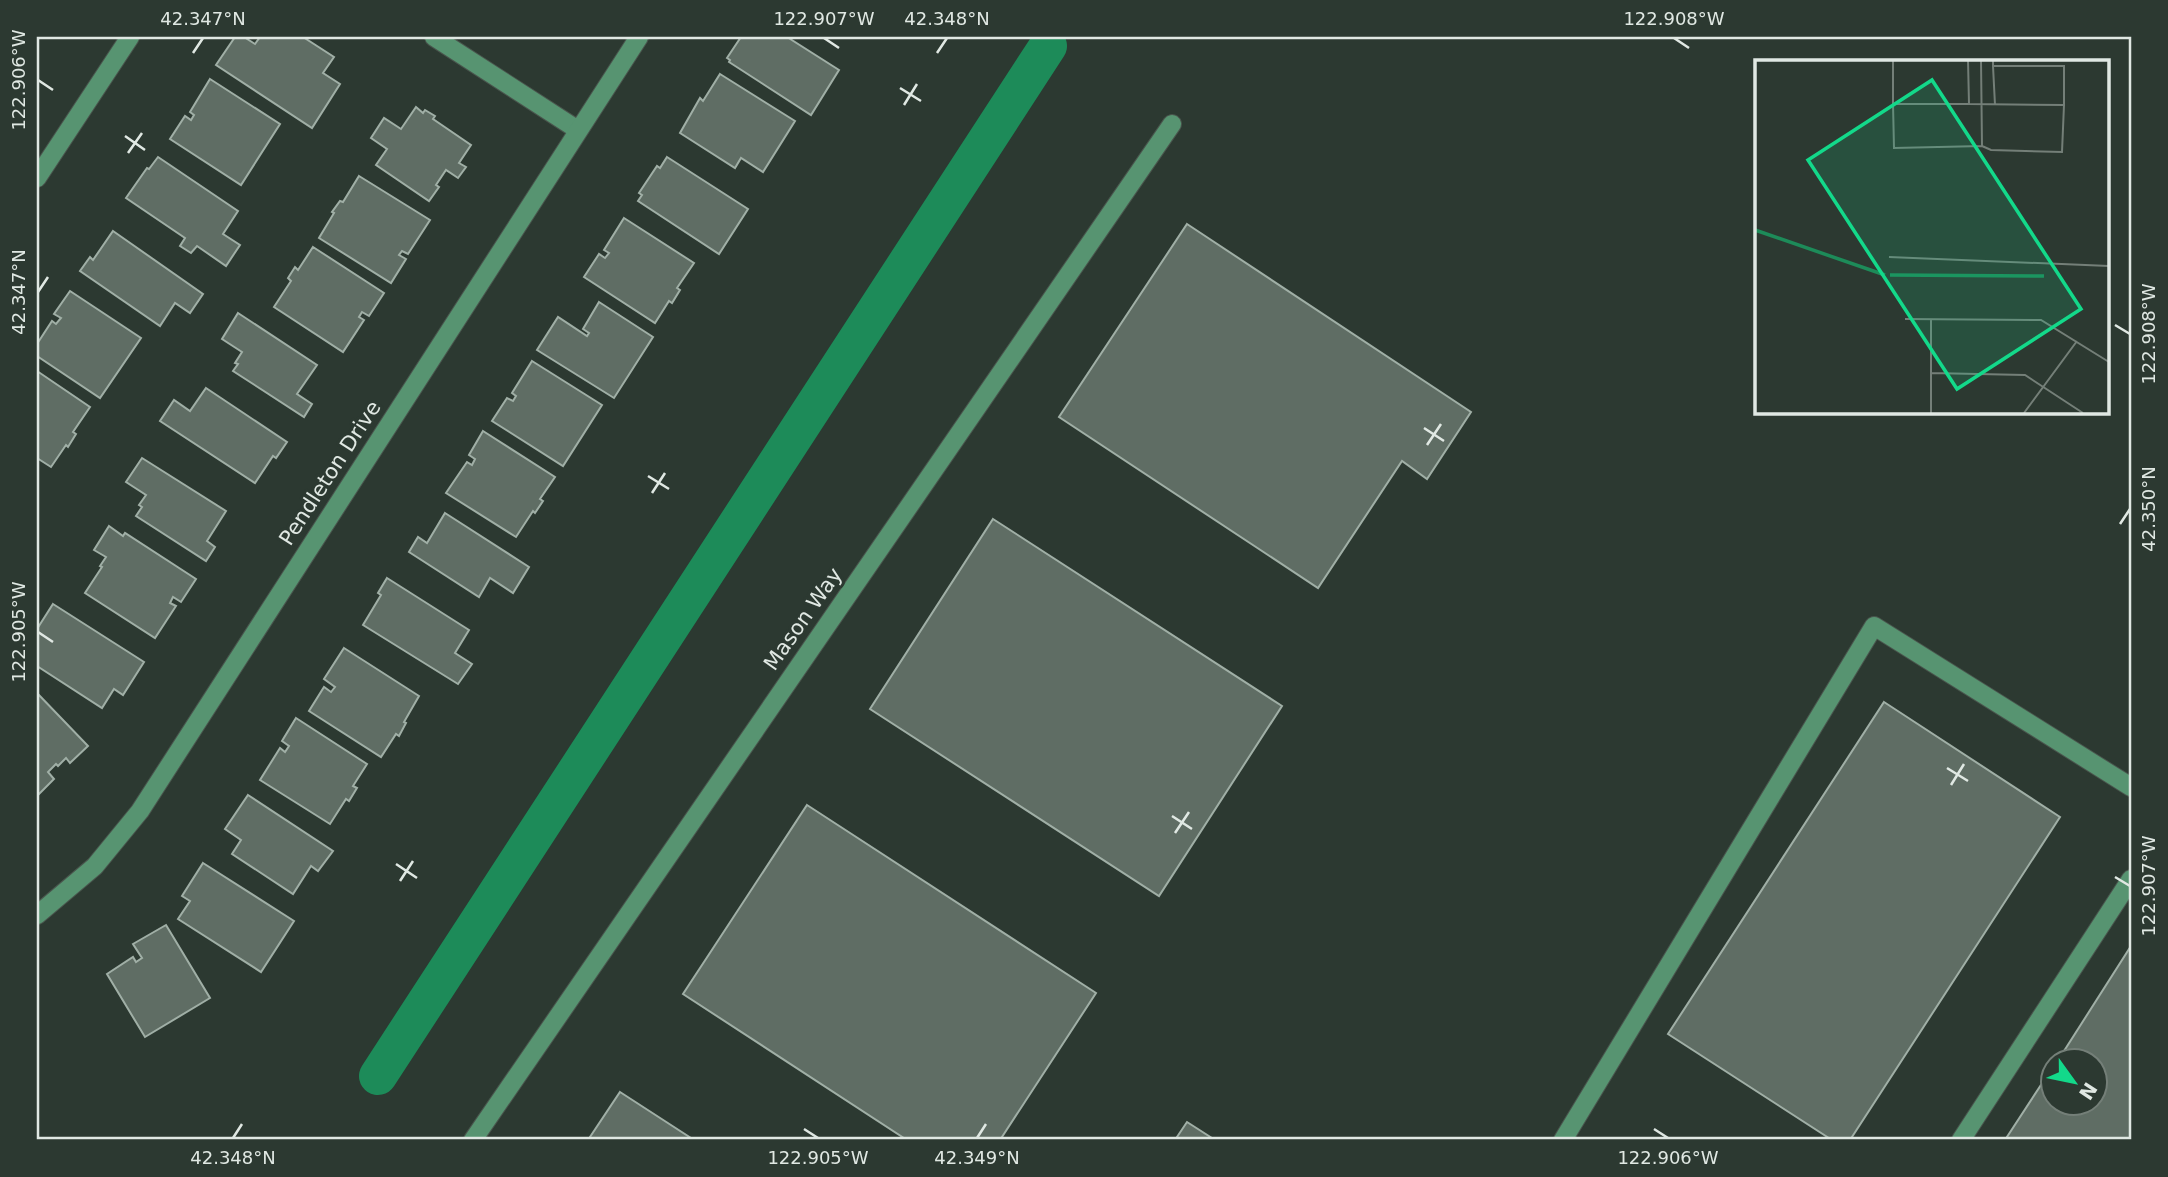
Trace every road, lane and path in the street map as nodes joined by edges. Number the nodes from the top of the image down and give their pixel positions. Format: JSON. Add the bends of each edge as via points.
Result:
{"nodes":[{"id":1,"x":130,"y":37,"type":"edge"},
{"id":2,"x":434,"y":37,"type":"edge"},
{"id":3,"x":639,"y":37,"type":"edge"},
{"id":4,"x":1172,"y":124,"type":"dead end"},
{"id":5,"x":578,"y":130,"type":"junction"},
{"id":6,"x":37,"y":178,"type":"edge"},
{"id":7,"x":2131,"y":787,"type":"edge"},
{"id":8,"x":2131,"y":878,"type":"edge"},
{"id":9,"x":37,"y":915,"type":"edge"},
{"id":10,"x":473,"y":1140,"type":"edge"},
{"id":11,"x":1563,"y":1140,"type":"edge"},
{"id":12,"x":1961,"y":1140,"type":"edge"}],
"edges":[{"from":1,"to":6,"type":"street"},
{"from":2,"to":5,"type":"street"},
{"from":3,"to":5,"type":"street","name":"Pendleton Drive"},
{"from":4,"to":10,"type":"street","name":"Mason Way"},
{"from":5,"to":9,"type":"street","name":"Pendleton Drive","via":[[140,811],[95,866]]},
{"from":7,"to":11,"type":"street","via":[[1874,626]]},
{"from":8,"to":12,"type":"street"}]}
